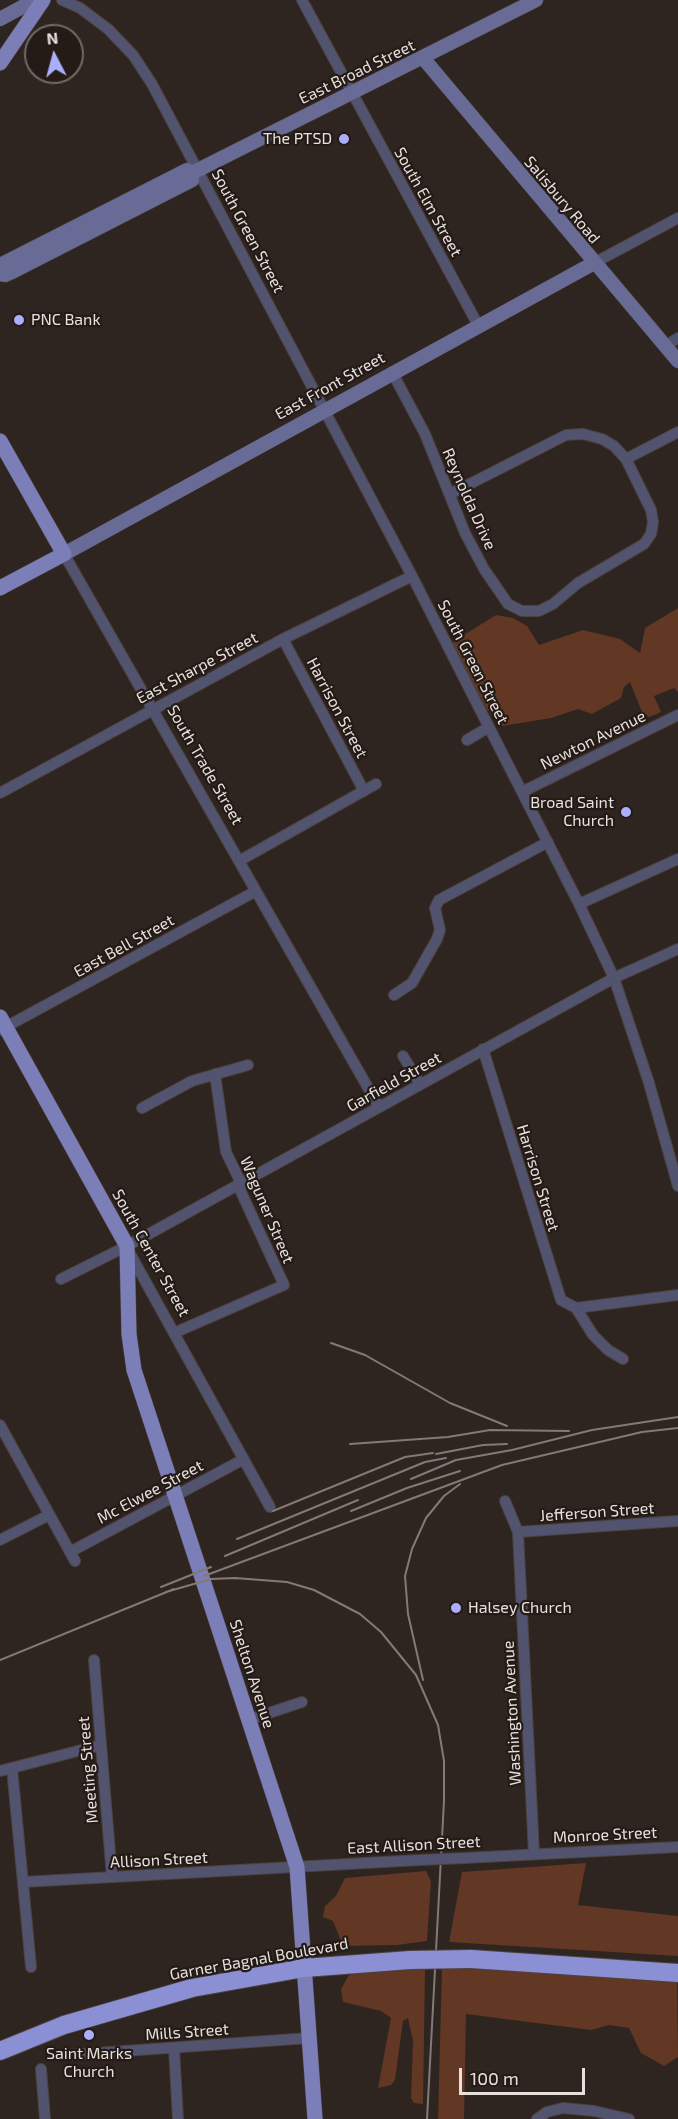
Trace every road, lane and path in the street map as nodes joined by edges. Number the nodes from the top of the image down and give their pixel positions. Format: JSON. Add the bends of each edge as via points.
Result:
{"nodes":[{"id":1,"x":35,"y":0,"type":"edge"},
{"id":2,"x":43,"y":0,"type":"edge"},
{"id":3,"x":62,"y":0,"type":"edge"},
{"id":4,"x":302,"y":0,"type":"edge"},
{"id":5,"x":527,"y":2,"type":"edge"},
{"id":6,"x":0,"y":19,"type":"edge"},
{"id":7,"x":423,"y":58,"type":"junction"},
{"id":8,"x":0,"y":63,"type":"edge"},
{"id":9,"x":351,"y":93,"type":"junction"},
{"id":10,"x":195,"y":171,"type":"junction"},
{"id":11,"x":678,"y":218,"type":"edge"},
{"id":12,"x":78,"y":232,"type":"junction"},
{"id":13,"x":594,"y":263,"type":"junction"},
{"id":14,"x":0,"y":265,"type":"edge"},
{"id":15,"x":0,"y":274,"type":"edge"},
{"id":16,"x":478,"y":325,"type":"junction"},
{"id":17,"x":678,"y":339,"type":"edge"},
{"id":18,"x":665,"y":346,"type":"junction"},
{"id":19,"x":678,"y":361,"type":"edge"},
{"id":20,"x":392,"y":372,"type":"junction"},
{"id":21,"x":325,"y":410,"type":"junction"},
{"id":22,"x":678,"y":432,"type":"edge"},
{"id":23,"x":0,"y":441,"type":"edge"},
{"id":24,"x":626,"y":459,"type":"junction"},
{"id":25,"x":450,"y":494,"type":"junction"},
{"id":26,"x":64,"y":554,"type":"junction"},
{"id":27,"x":412,"y":576,"type":"junction"},
{"id":28,"x":0,"y":588,"type":"edge"},
{"id":29,"x":282,"y":639,"type":"junction"},
{"id":30,"x":152,"y":709,"type":"junction"},
{"id":31,"x":678,"y":715,"type":"edge"},
{"id":32,"x":489,"y":727,"type":"junction"},
{"id":33,"x":467,"y":740,"type":"dead end"},
{"id":34,"x":376,"y":784,"type":"dead end"},
{"id":35,"x":364,"y":791,"type":"junction"},
{"id":36,"x":522,"y":792,"type":"junction"},
{"id":37,"x":0,"y":793,"type":"edge"},
{"id":38,"x":548,"y":842,"type":"junction"},
{"id":39,"x":678,"y":859,"type":"edge"},
{"id":40,"x":239,"y":861,"type":"junction"},
{"id":41,"x":256,"y":891,"type":"junction"},
{"id":42,"x":579,"y":904,"type":"junction"},
{"id":43,"x":678,"y":949,"type":"edge"},
{"id":44,"x":614,"y":978,"type":"junction"},
{"id":45,"x":394,"y":995,"type":"dead end"},
{"id":46,"x":2,"y":1025,"type":"edge"},
{"id":47,"x":483,"y":1049,"type":"junction"},
{"id":48,"x":403,"y":1056,"type":"dead end"},
{"id":49,"x":248,"y":1065,"type":"dead end"},
{"id":50,"x":215,"y":1074,"type":"junction"},
{"id":51,"x":420,"y":1084,"type":"junction"},
{"id":52,"x":379,"y":1107,"type":"junction"},
{"id":53,"x":142,"y":1108,"type":"dead end"},
{"id":54,"x":241,"y":1183,"type":"junction"},
{"id":55,"x":678,"y":1186,"type":"edge"},
{"id":56,"x":127,"y":1246,"type":"junction"},
{"id":57,"x":61,"y":1279,"type":"dead end"},
{"id":58,"x":678,"y":1295,"type":"edge"},
{"id":59,"x":576,"y":1308,"type":"junction"},
{"id":60,"x":174,"y":1333,"type":"junction"},
{"id":61,"x":623,"y":1359,"type":"dead end"},
{"id":62,"x":0,"y":1425,"type":"edge"},
{"id":63,"x":244,"y":1459,"type":"junction"},
{"id":64,"x":175,"y":1496,"type":"junction"},
{"id":65,"x":505,"y":1501,"type":"dead end"},
{"id":66,"x":270,"y":1507,"type":"dead end"},
{"id":67,"x":49,"y":1515,"type":"junction"},
{"id":68,"x":678,"y":1521,"type":"edge"},
{"id":69,"x":518,"y":1532,"type":"junction"},
{"id":70,"x":0,"y":1540,"type":"edge"},
{"id":71,"x":94,"y":1660,"type":"dead end"},
{"id":72,"x":302,"y":1701,"type":"dead end"},
{"id":73,"x":248,"y":1720,"type":"junction"},
{"id":74,"x":101,"y":1744,"type":"junction"},
{"id":75,"x":12,"y":1768,"type":"junction"},
{"id":76,"x":0,"y":1771,"type":"edge"},
{"id":77,"x":678,"y":1846,"type":"edge"},
{"id":78,"x":534,"y":1854,"type":"junction"},
{"id":79,"x":297,"y":1867,"type":"junction"},
{"id":80,"x":112,"y":1877,"type":"junction"},
{"id":81,"x":23,"y":1882,"type":"junction"},
{"id":82,"x":31,"y":1967,"type":"dead end"},
{"id":83,"x":304,"y":1968,"type":"junction"},
{"id":84,"x":678,"y":1972,"type":"edge"},
{"id":85,"x":309,"y":2038,"type":"junction"},
{"id":86,"x":174,"y":2048,"type":"junction"},
{"id":87,"x":0,"y":2051,"type":"edge"},
{"id":88,"x":68,"y":2055,"type":"dead end"},
{"id":89,"x":41,"y":2069,"type":"dead end"},
{"id":90,"x":44,"y":2102,"type":"junction"},
{"id":91,"x":36,"y":2119,"type":"edge"},
{"id":92,"x":45,"y":2119,"type":"edge"},
{"id":93,"x":178,"y":2119,"type":"edge"},
{"id":94,"x":315,"y":2119,"type":"edge"},
{"id":95,"x":537,"y":2119,"type":"edge"},
{"id":96,"x":629,"y":2119,"type":"edge"}],
"edges":[{"from":1,"to":6,"type":"street"},
{"from":2,"to":8,"type":"main road"},
{"from":3,"to":10,"type":"street","name":"South Green Street","via":[[108,29],[133,55],[152,84]]},
{"from":4,"to":9,"type":"street","name":"South Elm Street"},
{"from":5,"to":7,"type":"street","name":"East Broad Street"},
{"from":7,"to":9,"type":"street","name":"East Broad Street"},
{"from":7,"to":13,"type":"street","name":"Salisbury Road"},
{"from":9,"to":10,"type":"street","name":"East Broad Street"},
{"from":9,"to":16,"type":"street","name":"South Elm Street"},
{"from":10,"to":12,"type":"street","name":"East Broad Street","via":[[187,170]]},
{"from":10,"to":21,"type":"street","name":"South Green Street"},
{"from":11,"to":13,"type":"street","name":"East Front Street"},
{"from":12,"to":14,"type":"street","name":"East Broad Street"},
{"from":12,"to":15,"type":"street","name":"East Broad Street"},
{"from":13,"to":16,"type":"street","name":"East Front Street"},
{"from":13,"to":18,"type":"street","name":"Salisbury Road"},
{"from":16,"to":20,"type":"street","name":"East Front Street"},
{"from":17,"to":18,"type":"street"},
{"from":18,"to":19,"type":"street","name":"Salisbury Road"},
{"from":20,"to":21,"type":"street","name":"East Front Street"},
{"from":20,"to":25,"type":"street","name":"Reynolda Drive"},
{"from":21,"to":26,"type":"street","name":"East Front Street"},
{"from":21,"to":27,"type":"street","name":"South Green Street"},
{"from":22,"to":24,"type":"street"},
{"from":23,"to":26,"type":"main road","name":"South Trade Street"},
{"from":24,"to":25,"type":"street","via":[[600,438],[566,435]]},
{"from":24,"to":25,"type":"street","name":"Reynolda Drive","via":[[651,510],[651,534],[639,548],[539,611],[522,611],[508,604],[469,542]]},
{"from":26,"to":28,"type":"main road","name":"East Front Street"},
{"from":26,"to":30,"type":"street","name":"South Trade Street"},
{"from":27,"to":29,"type":"street","name":"East Sharpe Street"},
{"from":27,"to":32,"type":"street","name":"South Green Street"},
{"from":29,"to":30,"type":"street","name":"East Sharpe Street"},
{"from":29,"to":35,"type":"street","name":"Harrison Street"},
{"from":30,"to":37,"type":"street","name":"East Sharpe Street"},
{"from":30,"to":40,"type":"street","name":"South Trade Street"},
{"from":31,"to":36,"type":"street","name":"Newton Avenue"},
{"from":32,"to":33,"type":"street"},
{"from":32,"to":36,"type":"street","name":"South Green Street"},
{"from":34,"to":35,"type":"street"},
{"from":35,"to":40,"type":"street"},
{"from":36,"to":38,"type":"street","name":"South Green Street"},
{"from":38,"to":42,"type":"street","name":"South Green Street"},
{"from":38,"to":45,"type":"street","via":[[439,900],[435,908],[440,930],[437,939],[412,983]]},
{"from":39,"to":42,"type":"street"},
{"from":40,"to":41,"type":"street","name":"South Trade Street"},
{"from":41,"to":46,"type":"street","name":"East Bell Street"},
{"from":41,"to":52,"type":"street","name":"South Trade Street"},
{"from":42,"to":44,"type":"street","name":"South Green Street"},
{"from":43,"to":44,"type":"street","name":"Garfield Street"},
{"from":44,"to":47,"type":"street","name":"Garfield Street"},
{"from":44,"to":55,"type":"street","name":"South Green Street"},
{"from":46,"to":56,"type":"main road","name":"South Center Street"},
{"from":47,"to":51,"type":"street","name":"Garfield Street"},
{"from":47,"to":59,"type":"street","name":"Harrison Street","via":[[558,1294]]},
{"from":48,"to":51,"type":"street"},
{"from":49,"to":50,"type":"street"},
{"from":50,"to":53,"type":"street","via":[[192,1081]]},
{"from":50,"to":54,"type":"street","name":"Waguner Street","via":[[226,1152]]},
{"from":51,"to":52,"type":"street","name":"Garfield Street"},
{"from":52,"to":54,"type":"street","name":"Garfield Street"},
{"from":54,"to":56,"type":"street","name":"Garfield Street"},
{"from":54,"to":60,"type":"street","name":"Waguner Street","via":[[241,1192],[284,1285]]},
{"from":56,"to":57,"type":"street","name":"Garfield Street"},
{"from":56,"to":60,"type":"street","name":"South Center Street"},
{"from":56,"to":64,"type":"main road","name":"Shelton Avenue","via":[[129,1334],[135,1370]]},
{"from":58,"to":59,"type":"street"},
{"from":59,"to":61,"type":"street","name":"Harrison Street","via":[[593,1335]]},
{"from":60,"to":63,"type":"street","name":"South Center Street"},
{"from":62,"to":67,"type":"street"},
{"from":63,"to":64,"type":"street","name":"Mc Elwee Street"},
{"from":63,"to":66,"type":"street","name":"South Center Street"},
{"from":64,"to":67,"type":"street","name":"Mc Elwee Street","via":[[72,1557]]},
{"from":64,"to":73,"type":"main road","name":"Shelton Avenue"},
{"from":65,"to":69,"type":"street","name":"Washington Avenue"},
{"from":67,"to":70,"type":"street"},
{"from":68,"to":69,"type":"street","name":"Jefferson Street"},
{"from":69,"to":78,"type":"street","name":"Washington Avenue"},
{"from":71,"to":74,"type":"street","name":"Meeting Street"},
{"from":72,"to":73,"type":"street"},
{"from":73,"to":79,"type":"main road","name":"Shelton Avenue"},
{"from":74,"to":75,"type":"street"},
{"from":74,"to":80,"type":"street","name":"Meeting Street"},
{"from":75,"to":76,"type":"street"},
{"from":75,"to":81,"type":"street"},
{"from":77,"to":78,"type":"street","name":"Monroe Street"},
{"from":78,"to":79,"type":"street","name":"East Allison Street","bridge":true},
{"from":79,"to":80,"type":"street","name":"Allison Street"},
{"from":79,"to":83,"type":"main road","name":"Shelton Avenue"},
{"from":80,"to":81,"type":"street","name":"Allison Street"},
{"from":81,"to":82,"type":"street"},
{"from":83,"to":84,"type":"highway","name":"Garner Bagnal Boulevard","bridge":true,"via":[[471,1959]]},
{"from":83,"to":85,"type":"main road","name":"Shelton Avenue"},
{"from":83,"to":87,"type":"highway","name":"Garner Bagnal Boulevard","via":[[144,2000],[64,2025]]},
{"from":85,"to":86,"type":"street","name":"Mills Street"},
{"from":85,"to":94,"type":"main road","name":"Shelton Avenue"},
{"from":86,"to":88,"type":"street","name":"Mills Street"},
{"from":86,"to":93,"type":"street"},
{"from":89,"to":90,"type":"street"},
{"from":90,"to":91,"type":"street"},
{"from":90,"to":92,"type":"street"},
{"from":95,"to":96,"type":"street","via":[[563,2108],[594,2110]]}]}
